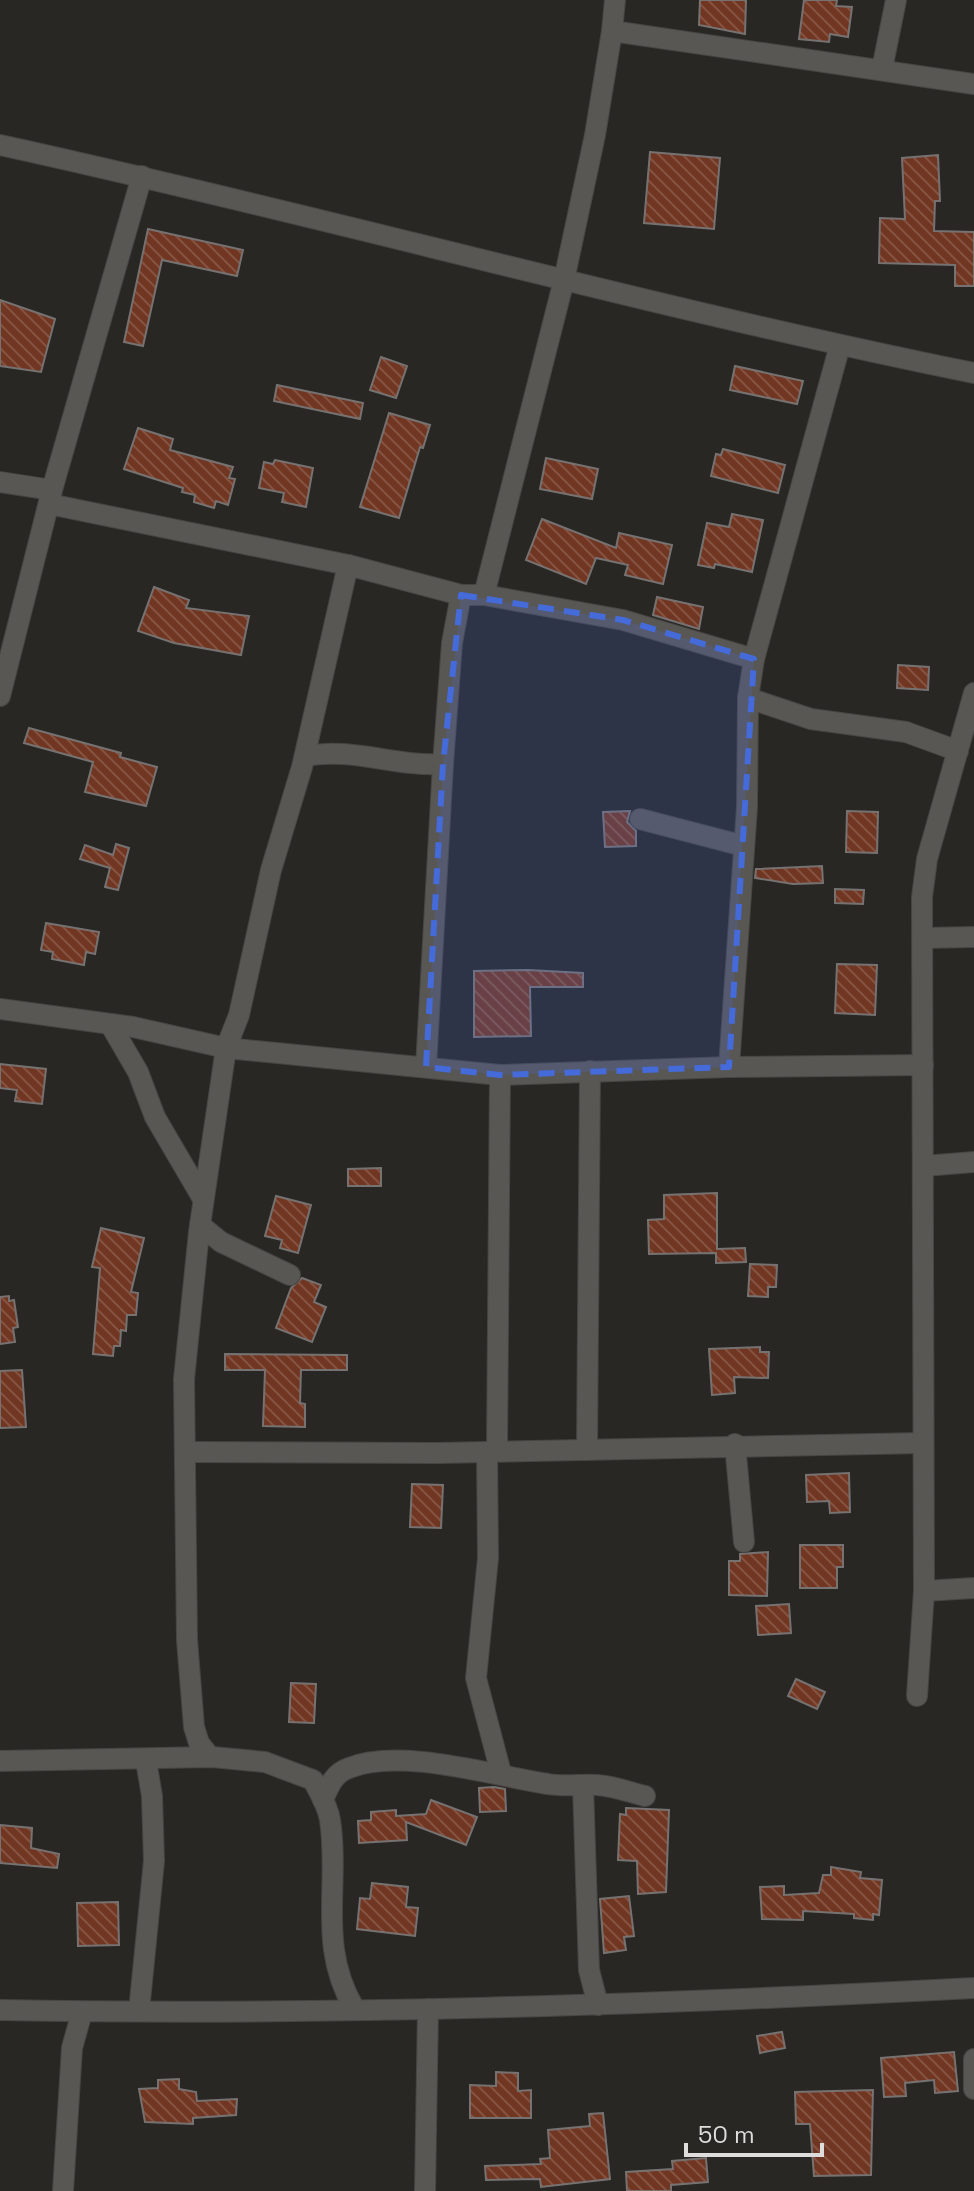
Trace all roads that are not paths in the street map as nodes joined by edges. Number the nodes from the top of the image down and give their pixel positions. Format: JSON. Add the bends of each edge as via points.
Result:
{"nodes":[{"id":1,"x":615,"y":0,"type":"edge"},
{"id":2,"x":896,"y":0,"type":"edge"},
{"id":3,"x":612,"y":31,"type":"junction"},
{"id":4,"x":882,"y":69,"type":"junction"},
{"id":5,"x":974,"y":84,"type":"edge"},
{"id":6,"x":0,"y":145,"type":"edge"},
{"id":7,"x":142,"y":176,"type":"junction"},
{"id":8,"x":564,"y":280,"type":"junction"},
{"id":9,"x":840,"y":345,"type":"junction"},
{"id":10,"x":974,"y":373,"type":"edge"},
{"id":11,"x":0,"y":482,"type":"edge"},
{"id":12,"x":50,"y":497,"type":"junction"},
{"id":13,"x":348,"y":565,"type":"junction"},
{"id":14,"x":461,"y":595,"type":"junction"},
{"id":15,"x":484,"y":595,"type":"junction"},
{"id":16,"x":754,"y":659,"type":"junction"},
{"id":17,"x":974,"y":693,"type":"edge"},
{"id":18,"x":0,"y":696,"type":"edge"},
{"id":19,"x":748,"y":698,"type":"junction"},
{"id":20,"x":305,"y":756,"type":"junction"},
{"id":21,"x":962,"y":759,"type":"edge"},
{"id":22,"x":443,"y":764,"type":"junction"},
{"id":23,"x":640,"y":819,"type":"dead end"},
{"id":24,"x":744,"y":846,"type":"junction"},
{"id":25,"x":974,"y":937,"type":"edge"},
{"id":26,"x":923,"y":938,"type":"junction"},
{"id":27,"x":0,"y":1009,"type":"edge"},
{"id":28,"x":110,"y":1024,"type":"junction"},
{"id":29,"x":226,"y":1048,"type":"junction"},
{"id":30,"x":923,"y":1065,"type":"junction"},
{"id":31,"x":426,"y":1067,"type":"junction"},
{"id":32,"x":729,"y":1067,"type":"junction"},
{"id":33,"x":590,"y":1071,"type":"junction"},
{"id":34,"x":500,"y":1075,"type":"junction"},
{"id":35,"x":974,"y":1162,"type":"edge"},
{"id":36,"x":924,"y":1166,"type":"junction"},
{"id":37,"x":203,"y":1199,"type":"junction"},
{"id":38,"x":200,"y":1225,"type":"junction"},
{"id":39,"x":290,"y":1275,"type":"dead end"},
{"id":40,"x":922,"y":1443,"type":"junction"},
{"id":41,"x":735,"y":1444,"type":"junction"},
{"id":42,"x":587,"y":1450,"type":"junction"},
{"id":43,"x":492,"y":1451,"type":"junction"},
{"id":44,"x":185,"y":1452,"type":"junction"},
{"id":45,"x":744,"y":1542,"type":"dead end"},
{"id":46,"x":974,"y":1588,"type":"edge"},
{"id":47,"x":924,"y":1591,"type":"junction"},
{"id":48,"x":917,"y":1696,"type":"dead end"},
{"id":49,"x":194,"y":1727,"type":"junction"},
{"id":50,"x":210,"y":1757,"type":"junction"},
{"id":51,"x":154,"y":1760,"type":"junction"},
{"id":52,"x":0,"y":1761,"type":"edge"},
{"id":53,"x":501,"y":1773,"type":"junction"},
{"id":54,"x":583,"y":1785,"type":"junction"},
{"id":55,"x":645,"y":1796,"type":"dead end"},
{"id":56,"x":323,"y":1800,"type":"junction"},
{"id":57,"x":974,"y":1989,"type":"edge"},
{"id":58,"x":598,"y":2005,"type":"junction"},
{"id":59,"x":354,"y":2008,"type":"junction"},
{"id":60,"x":428,"y":2009,"type":"junction"},
{"id":61,"x":0,"y":2010,"type":"edge"},
{"id":62,"x":139,"y":2011,"type":"junction"},
{"id":63,"x":82,"y":2012,"type":"junction"},
{"id":64,"x":974,"y":2059,"type":"edge"},
{"id":65,"x":974,"y":2089,"type":"edge"},
{"id":66,"x":63,"y":2191,"type":"edge"},
{"id":67,"x":425,"y":2191,"type":"edge"}],
"edges":[{"from":1,"to":3,"type":"street"},
{"from":2,"to":4,"type":"street"},
{"from":3,"to":4,"type":"street"},
{"from":3,"to":8,"type":"street"},
{"from":4,"to":5,"type":"street"},
{"from":6,"to":7,"type":"street"},
{"from":7,"to":8,"type":"street"},
{"from":7,"to":12,"type":"street"},
{"from":8,"to":9,"type":"street"},
{"from":8,"to":15,"type":"street"},
{"from":9,"to":10,"type":"street"},
{"from":9,"to":16,"type":"street"},
{"from":11,"to":12,"type":"street"},
{"from":12,"to":13,"type":"street"},
{"from":12,"to":18,"type":"street"},
{"from":13,"to":14,"type":"street"},
{"from":13,"to":20,"type":"street"},
{"from":14,"to":15,"type":"street"},
{"from":14,"to":22,"type":"street"},
{"from":15,"to":16,"type":"street","via":[[623,620]]},
{"from":16,"to":19,"type":"street"},
{"from":17,"to":21,"type":"street"},
{"from":19,"to":21,"type":"street","via":[[811,719],[906,732]]},
{"from":19,"to":24,"type":"street"},
{"from":20,"to":22,"type":"street","via":[[338,752],[403,765]]},
{"from":20,"to":29,"type":"street"},
{"from":21,"to":26,"type":"street","via":[[927,859]]},
{"from":22,"to":31,"type":"street"},
{"from":23,"to":24,"type":"street"},
{"from":24,"to":32,"type":"street"},
{"from":25,"to":26,"type":"street"},
{"from":26,"to":30,"type":"street"},
{"from":27,"to":28,"type":"street"},
{"from":28,"to":29,"type":"street"},
{"from":28,"to":37,"type":"street"},
{"from":29,"to":31,"type":"street"},
{"from":29,"to":37,"type":"street"},
{"from":30,"to":32,"type":"street"},
{"from":30,"to":36,"type":"street"},
{"from":31,"to":34,"type":"street"},
{"from":32,"to":33,"type":"street"},
{"from":33,"to":34,"type":"street"},
{"from":33,"to":42,"type":"street"},
{"from":34,"to":43,"type":"street"},
{"from":35,"to":36,"type":"street"},
{"from":36,"to":40,"type":"street"},
{"from":37,"to":38,"type":"street"},
{"from":38,"to":39,"type":"street","via":[[221,1242]]},
{"from":38,"to":44,"type":"street","via":[[184,1379]]},
{"from":40,"to":41,"type":"street"},
{"from":40,"to":47,"type":"street"},
{"from":41,"to":42,"type":"street"},
{"from":41,"to":45,"type":"street"},
{"from":42,"to":43,"type":"street"},
{"from":43,"to":44,"type":"street"},
{"from":43,"to":53,"type":"street","via":[[476,1678]]},
{"from":44,"to":49,"type":"street","via":[[188,1677]]},
{"from":46,"to":47,"type":"street"},
{"from":47,"to":48,"type":"street"},
{"from":49,"to":50,"type":"street"},
{"from":49,"to":51,"type":"street","via":[[183,1748]]},
{"from":50,"to":51,"type":"street"},
{"from":50,"to":56,"type":"street","via":[[265,1762],[294,1771],[313,1780]]},
{"from":51,"to":52,"type":"street"},
{"from":51,"to":62,"type":"street","via":[[154,1861]]},
{"from":53,"to":54,"type":"street","via":[[550,1785]]},
{"from":53,"to":56,"type":"street","via":[[367,1763],[336,1775]]},
{"from":54,"to":55,"type":"street"},
{"from":54,"to":58,"type":"street","via":[[589,1970]]},
{"from":56,"to":59,"type":"street","via":[[330,1818],[333,1960]]},
{"from":57,"to":58,"type":"street"},
{"from":58,"to":60,"type":"street"},
{"from":59,"to":60,"type":"street"},
{"from":59,"to":62,"type":"street"},
{"from":60,"to":67,"type":"street"},
{"from":61,"to":63,"type":"street"},
{"from":62,"to":63,"type":"street"},
{"from":63,"to":66,"type":"street","via":[[72,2048]]},
{"from":64,"to":65,"type":"street"}]}
